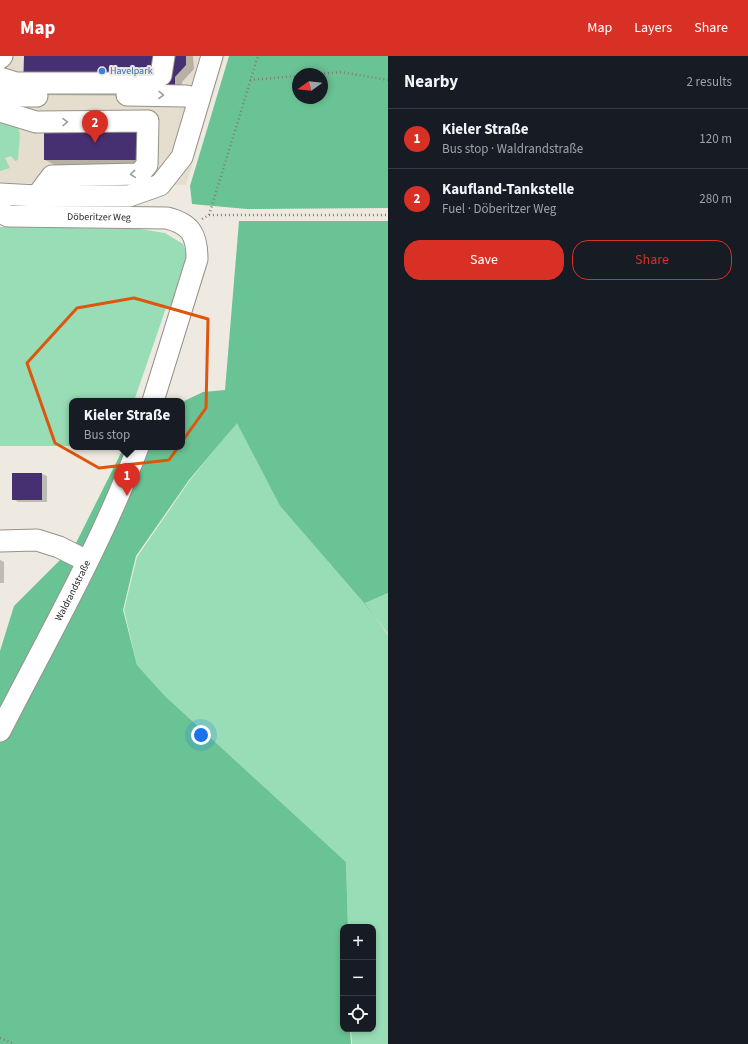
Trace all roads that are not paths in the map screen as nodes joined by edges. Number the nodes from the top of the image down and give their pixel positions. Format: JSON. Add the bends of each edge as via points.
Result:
{"nodes":[{"id":1,"x":2,"y":56,"type":"edge"},
{"id":2,"x":212,"y":56,"type":"edge"},
{"id":3,"x":0,"y":58,"type":"edge"},
{"id":4,"x":160,"y":58,"type":"edge"},
{"id":5,"x":8,"y":78,"type":"edge"},
{"id":6,"x":76,"y":92,"type":"dead end"},
{"id":7,"x":125,"y":92,"type":"dead end"},
{"id":8,"x":0,"y":96,"type":"edge"},
{"id":9,"x":200,"y":100,"type":"junction"},
{"id":10,"x":0,"y":102,"type":"edge"},
{"id":11,"x":0,"y":111,"type":"edge"},
{"id":12,"x":36,"y":122,"type":"junction"},
{"id":13,"x":0,"y":194,"type":"edge"},
{"id":14,"x":37,"y":196,"type":"junction"},
{"id":15,"x":0,"y":212,"type":"edge"},
{"id":16,"x":154,"y":398,"type":"edge"},
{"id":17,"x":137,"y":450,"type":"edge"},
{"id":18,"x":0,"y":541,"type":"edge"},
{"id":19,"x":87,"y":560,"type":"junction"},
{"id":20,"x":0,"y":731,"type":"edge"}],
"edges":[{"from":1,"to":3,"type":"street"},
{"from":2,"to":9,"type":"street"},
{"from":4,"to":5,"type":"street","via":[[154,69],[146,74]]},
{"from":6,"to":8,"type":"street","via":[[75,96]]},
{"from":7,"to":9,"type":"street","one_way":true,"via":[[125,95],[186,96]]},
{"from":9,"to":14,"type":"street","via":[[182,157],[160,185],[129,196]]},
{"from":10,"to":12,"type":"street","via":[[24,110]]},
{"from":11,"to":12,"type":"street"},
{"from":12,"to":14,"type":"street","one_way":true,"via":[[148,121],[147,165],[139,174],[52,176]]},
{"from":13,"to":14,"type":"street"},
{"from":15,"to":16,"type":"street","name":"Döberitzer Weg","via":[[8,216],[167,218],[187,226],[197,246],[197,259]]},
{"from":17,"to":19,"type":"street","name":"Waldrandstraße","via":[[120,492]]},
{"from":18,"to":19,"type":"street","via":[[37,540],[59,546]]},
{"from":19,"to":20,"type":"street","name":"Waldrandstraße"}]}
